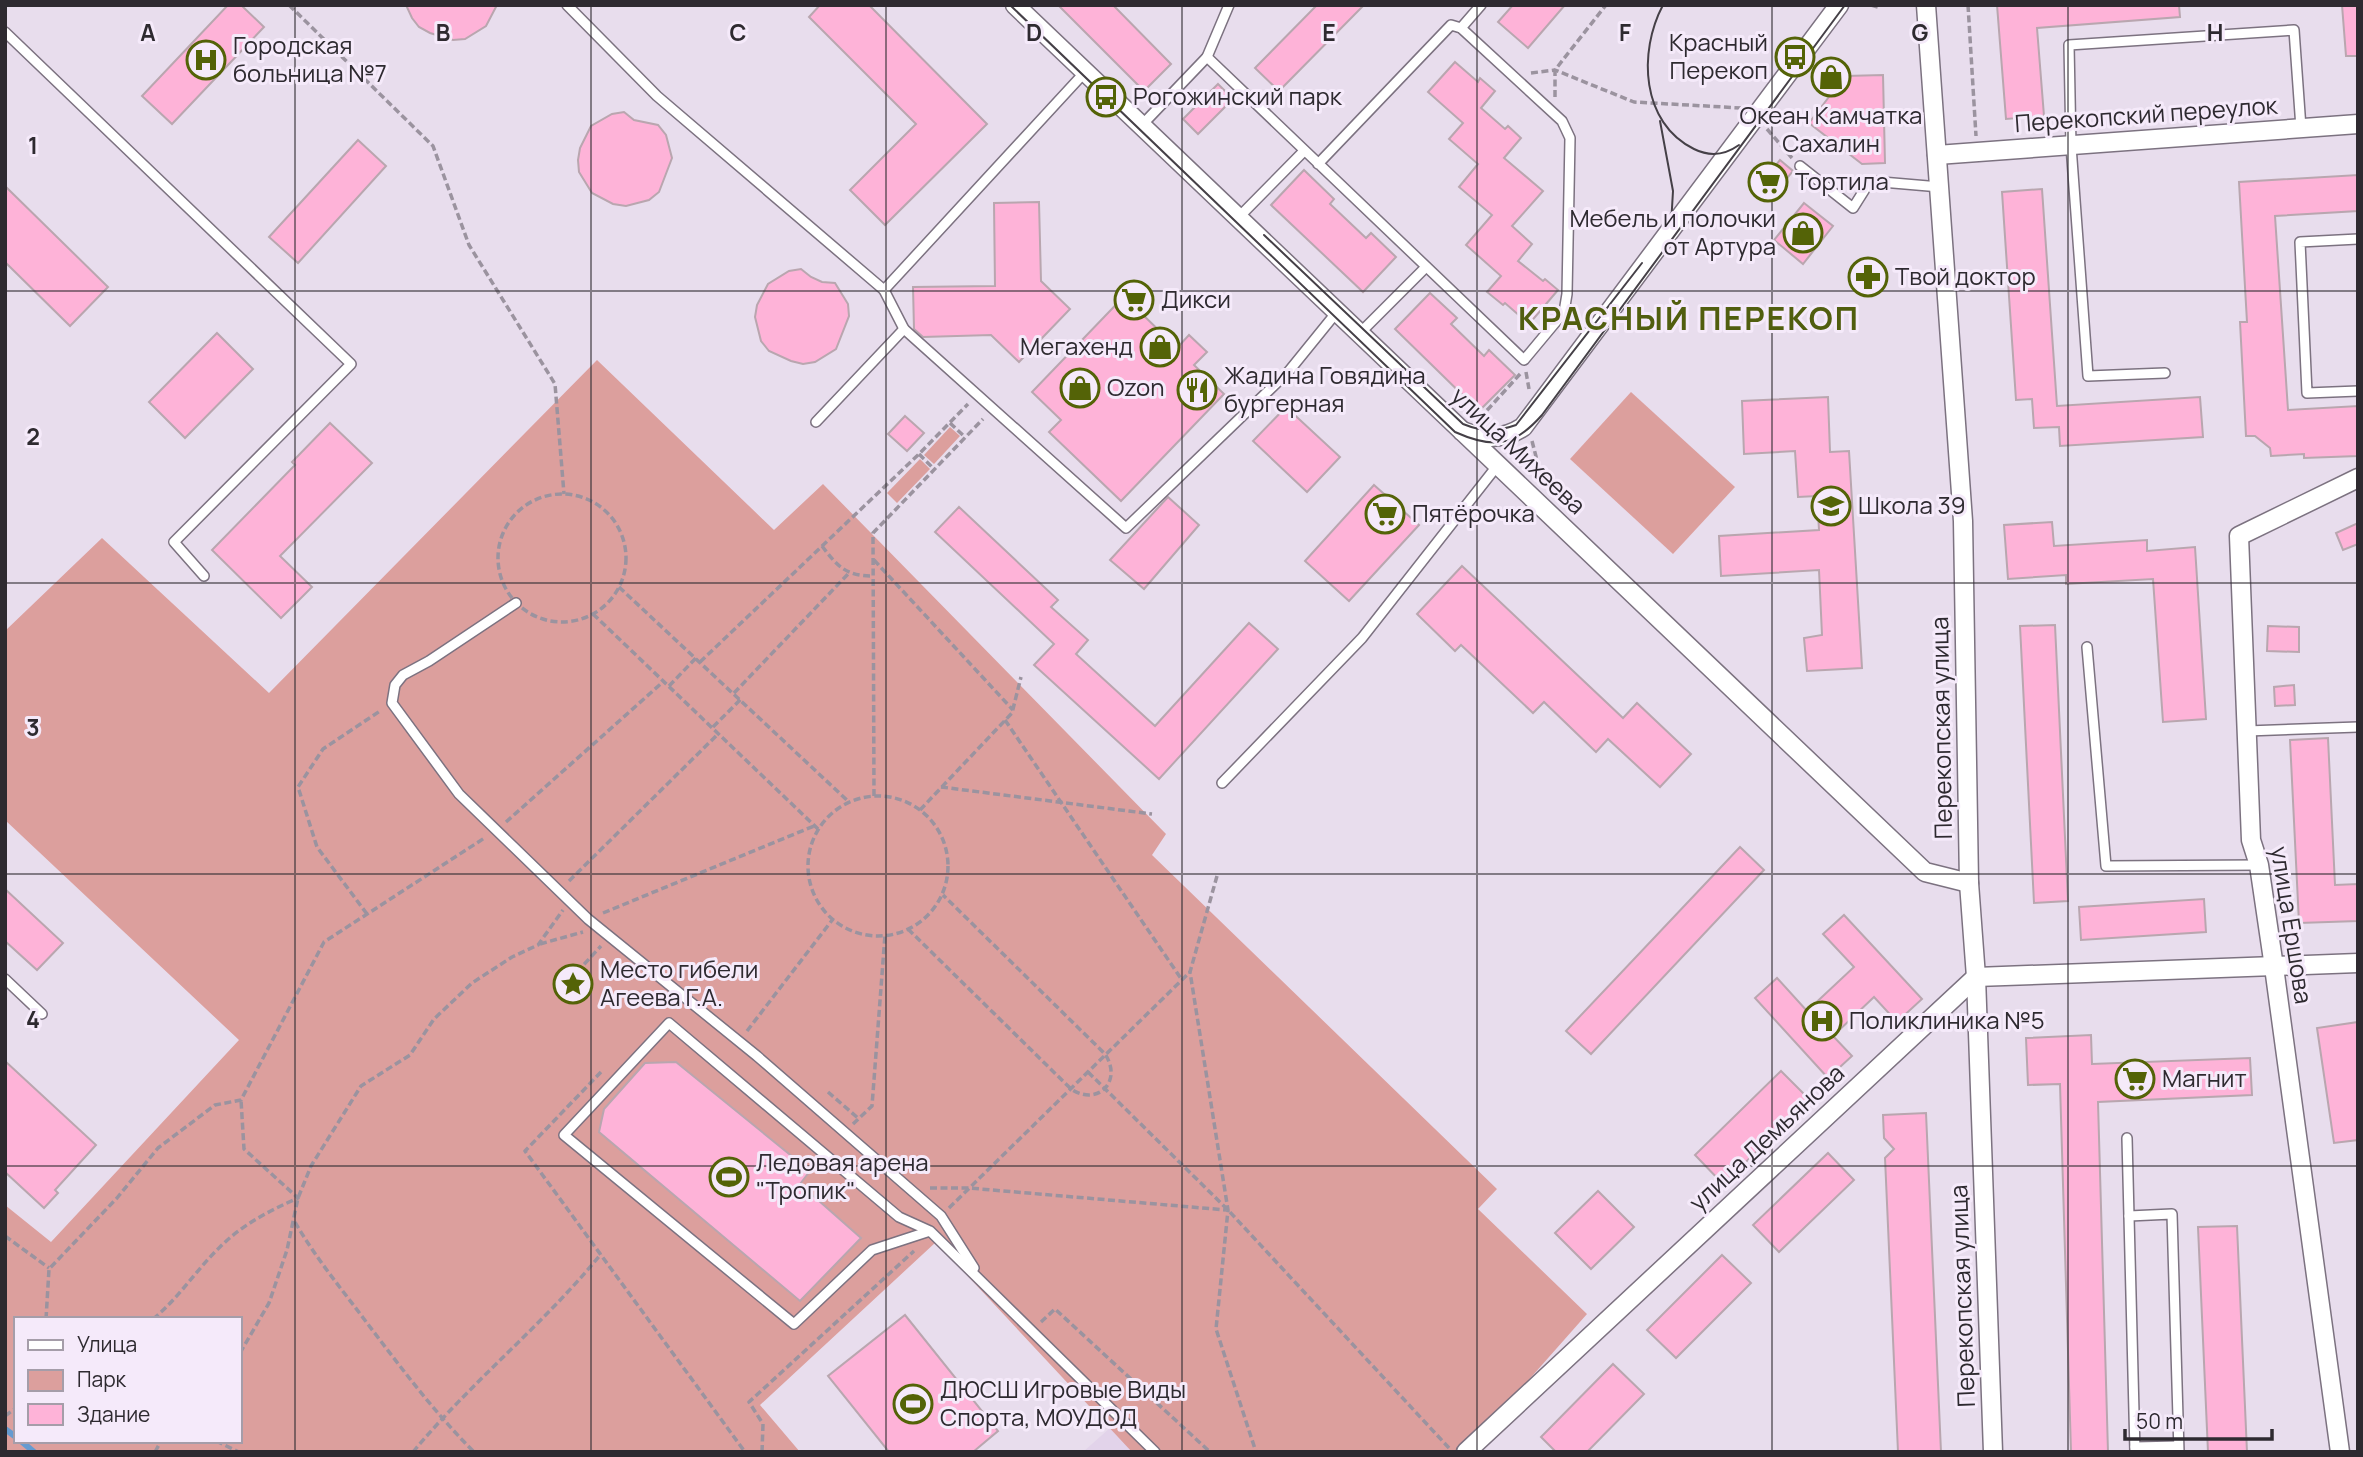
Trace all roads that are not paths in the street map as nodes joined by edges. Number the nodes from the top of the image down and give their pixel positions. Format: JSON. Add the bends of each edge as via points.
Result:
{"nodes":[{"id":1,"x":567,"y":5,"type":"edge"},
{"id":2,"x":1015,"y":5,"type":"edge"},
{"id":3,"x":1228,"y":5,"type":"edge"},
{"id":4,"x":1481,"y":5,"type":"edge"},
{"id":5,"x":1839,"y":5,"type":"edge"},
{"id":6,"x":1926,"y":5,"type":"edge"},
{"id":7,"x":1461,"y":28,"type":"junction"},
{"id":8,"x":5,"y":32,"type":"edge"},
{"id":9,"x":1207,"y":57,"type":"junction"},
{"id":10,"x":1085,"y":72,"type":"junction"},
{"id":11,"x":2358,"y":124,"type":"edge"},
{"id":12,"x":1141,"y":126,"type":"junction"},
{"id":13,"x":2301,"y":128,"type":"junction"},
{"id":14,"x":2071,"y":146,"type":"junction"},
{"id":15,"x":1304,"y":150,"type":"junction"},
{"id":16,"x":1937,"y":155,"type":"junction"},
{"id":17,"x":1318,"y":164,"type":"junction"},
{"id":18,"x":1800,"y":166,"type":"dead end"},
{"id":19,"x":1940,"y":187,"type":"junction"},
{"id":20,"x":1238,"y":218,"type":"junction"},
{"id":21,"x":2358,"y":239,"type":"edge"},
{"id":22,"x":1426,"y":267,"type":"junction"},
{"id":23,"x":884,"y":290,"type":"junction"},
{"id":24,"x":1336,"y":313,"type":"junction"},
{"id":25,"x":904,"y":329,"type":"junction"},
{"id":26,"x":1359,"y":334,"type":"junction"},
{"id":27,"x":2165,"y":373,"type":"dead end"},
{"id":28,"x":2358,"y":391,"type":"edge"},
{"id":29,"x":816,"y":422,"type":"dead end"},
{"id":30,"x":1459,"y":430,"type":"junction"},
{"id":31,"x":1497,"y":466,"type":"junction"},
{"id":32,"x":2358,"y":478,"type":"edge"},
{"id":33,"x":204,"y":576,"type":"dead end"},
{"id":34,"x":516,"y":603,"type":"road end"},
{"id":35,"x":2087,"y":647,"type":"dead end"},
{"id":36,"x":2358,"y":727,"type":"edge"},
{"id":37,"x":2247,"y":731,"type":"junction"},
{"id":38,"x":1222,"y":783,"type":"dead end"},
{"id":39,"x":2259,"y":865,"type":"junction"},
{"id":40,"x":1969,"y":883,"type":"junction"},
{"id":41,"x":2358,"y":963,"type":"edge"},
{"id":42,"x":2274,"y":967,"type":"junction"},
{"id":43,"x":1976,"y":977,"type":"junction"},
{"id":44,"x":5,"y":979,"type":"edge"},
{"id":45,"x":42,"y":1014,"type":"dead end"},
{"id":46,"x":2127,"y":1138,"type":"dead end"},
{"id":47,"x":2129,"y":1216,"type":"junction"},
{"id":48,"x":932,"y":1232,"type":"junction"},
{"id":49,"x":983,"y":1283,"type":"junction"},
{"id":50,"x":2135,"y":1449,"type":"edge"},
{"id":51,"x":2179,"y":1449,"type":"edge"},
{"id":52,"x":1155,"y":1452,"type":"edge"},
{"id":53,"x":1466,"y":1452,"type":"edge"},
{"id":54,"x":1993,"y":1452,"type":"edge"},
{"id":55,"x":2340,"y":1452,"type":"edge"}],
"edges":[{"from":1,"to":23,"type":"lane","via":[[656,96]]},
{"from":2,"to":10,"type":"street","name":"улица Михеева"},
{"from":3,"to":9,"type":"lane"},
{"from":4,"to":7,"type":"lane"},
{"from":5,"to":30,"type":"street","via":[[1523,427],[1487,438]]},
{"from":6,"to":16,"type":"street","name":"Перекопская улица"},
{"from":7,"to":17,"type":"lane","via":[[1451,25]]},
{"from":7,"to":22,"type":"lane","via":[[1562,121],[1570,138],[1564,312],[1524,360]]},
{"from":8,"to":33,"type":"lane","via":[[351,364],[174,542]]},
{"from":9,"to":12,"type":"lane"},
{"from":9,"to":15,"type":"lane"},
{"from":10,"to":12,"type":"street","name":"улица Михеева"},
{"from":10,"to":23,"type":"lane"},
{"from":11,"to":13,"type":"street","name":"Перекопский переулок"},
{"from":12,"to":20,"type":"street","name":"улица Михеева"},
{"from":13,"to":14,"type":"street","name":"Перекопский переулок"},
{"from":13,"to":14,"type":"lane","via":[[2294,30],[2069,45]]},
{"from":14,"to":16,"type":"street","name":"Перекопский переулок"},
{"from":14,"to":27,"type":"lane","via":[[2088,376]]},
{"from":15,"to":17,"type":"lane"},
{"from":15,"to":20,"type":"lane"},
{"from":16,"to":19,"type":"street","name":"Перекопская улица"},
{"from":17,"to":22,"type":"lane"},
{"from":18,"to":19,"type":"lane","via":[[1853,208],[1870,181]]},
{"from":19,"to":40,"type":"street","name":"Перекопская улица","via":[[1963,521]]},
{"from":20,"to":24,"type":"street","name":"улица Михеева"},
{"from":21,"to":28,"type":"lane","via":[[2300,242],[2307,393]]},
{"from":22,"to":26,"type":"lane"},
{"from":23,"to":25,"type":"lane"},
{"from":24,"to":25,"type":"lane","via":[[1289,371],[1126,528]]},
{"from":24,"to":26,"type":"street","name":"улица Михеева"},
{"from":25,"to":29,"type":"lane"},
{"from":26,"to":30,"type":"street","name":"улица Михеева"},
{"from":30,"to":31,"type":"street","name":"улица Михеева"},
{"from":31,"to":38,"type":"lane","via":[[1362,638]]},
{"from":31,"to":40,"type":"street","name":"улица Михеева","via":[[1926,872]]},
{"from":32,"to":37,"type":"street","name":"улица Ершова","via":[[2239,536]]},
{"from":34,"to":49,"type":"lane","via":[[403,675],[395,685],[392,703],[459,794],[496,831],[588,919],[739,1041],[941,1216]]},
{"from":35,"to":39,"type":"lane","via":[[2106,866]]},
{"from":36,"to":37,"type":"lane"},
{"from":37,"to":39,"type":"street","name":"улица Ершова","via":[[2251,840]]},
{"from":39,"to":42,"type":"street","name":"улица Ершова"},
{"from":40,"to":43,"type":"street","name":"Перекопская улица"},
{"from":41,"to":42,"type":"street"},
{"from":42,"to":43,"type":"street"},
{"from":42,"to":55,"type":"street","name":"улица Ершова"},
{"from":43,"to":53,"type":"street","name":"улица Демьянова"},
{"from":43,"to":54,"type":"street","name":"Перекопская улица"},
{"from":44,"to":45,"type":"lane"},
{"from":46,"to":47,"type":"lane"},
{"from":47,"to":50,"type":"lane"},
{"from":47,"to":51,"type":"lane","via":[[2172,1214]]},
{"from":48,"to":48,"type":"lane","via":[[899,1217],[669,1023],[564,1135],[794,1324],[872,1250]]},
{"from":48,"to":49,"type":"lane"},
{"from":49,"to":52,"type":"lane"},
{"from":50,"to":51,"type":"lane"}]}
